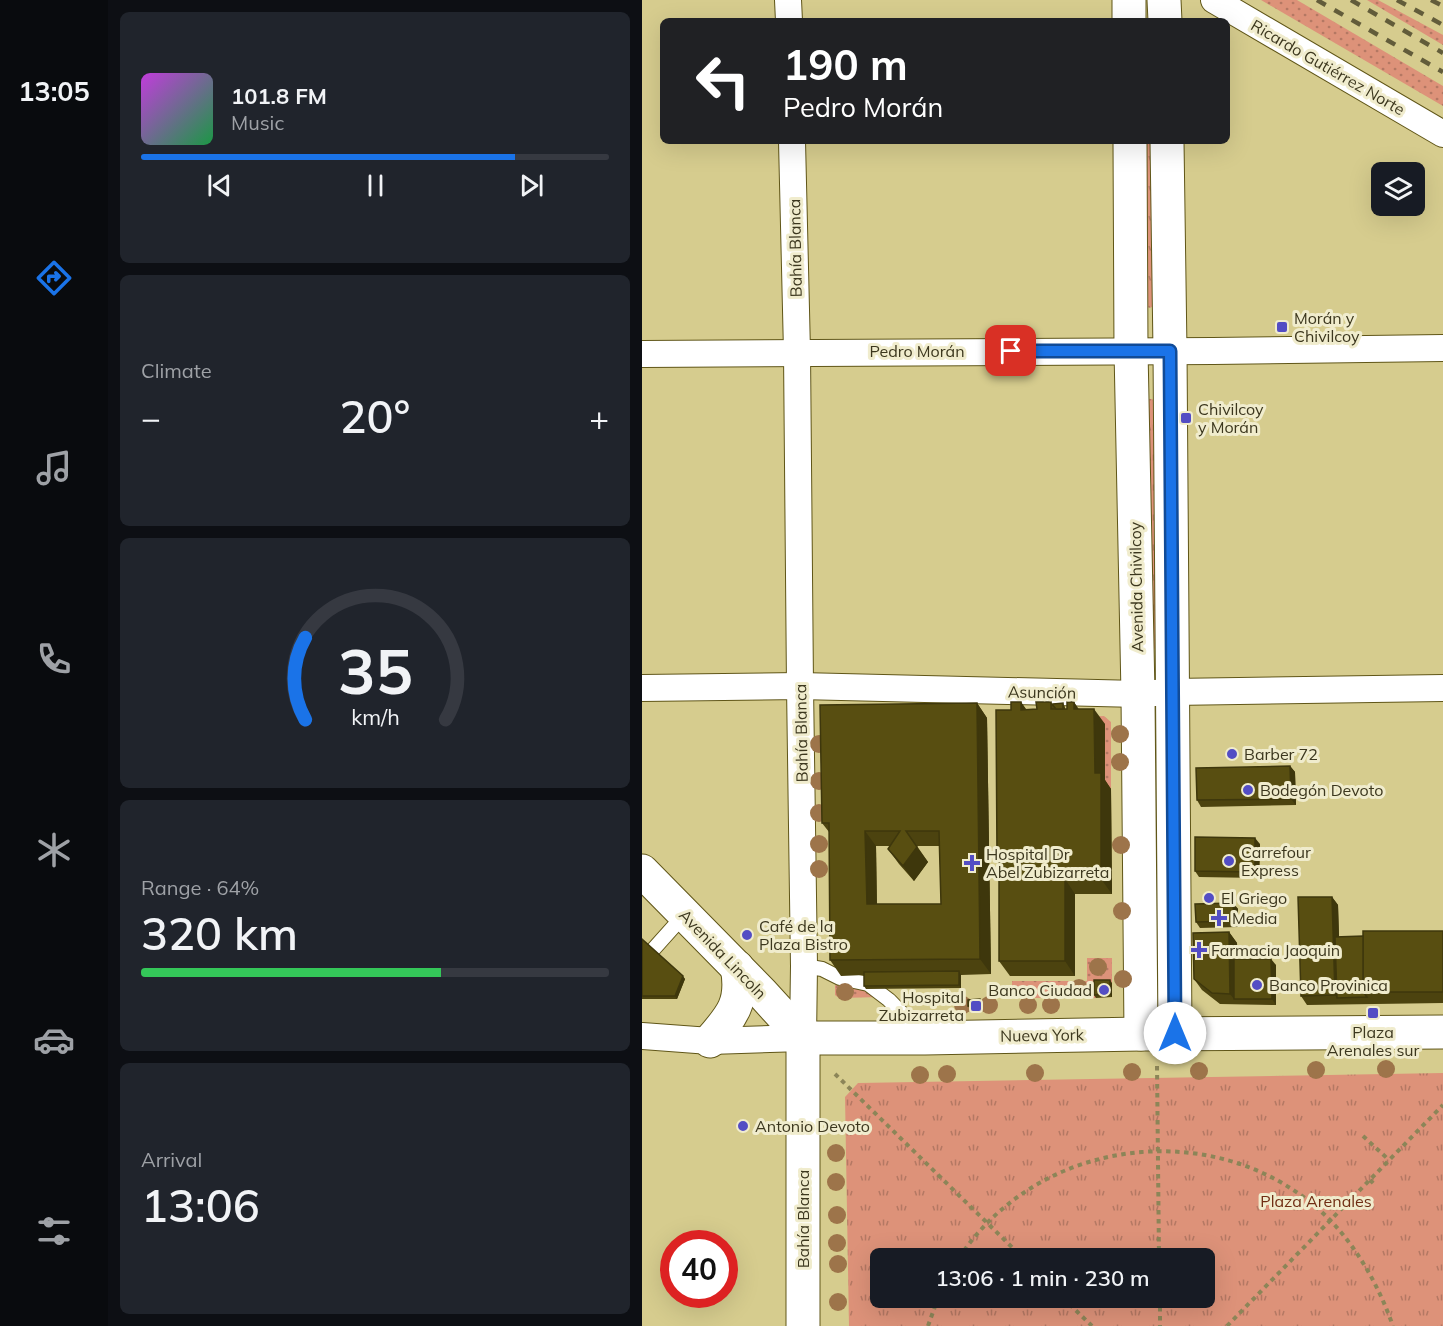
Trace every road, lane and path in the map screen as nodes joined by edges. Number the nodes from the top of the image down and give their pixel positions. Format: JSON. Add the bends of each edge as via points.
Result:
{"nodes":[{"id":1,"x":788,"y":0,"type":"edge"},
{"id":2,"x":1129,"y":0,"type":"edge"},
{"id":3,"x":1164,"y":0,"type":"edge"},
{"id":4,"x":1214,"y":0,"type":"edge"},
{"id":5,"x":789,"y":18,"type":"edge"},
{"id":6,"x":1129,"y":18,"type":"edge"},
{"id":7,"x":1165,"y":18,"type":"edge"},
{"id":8,"x":1443,"y":134,"type":"edge"},
{"id":9,"x":792,"y":144,"type":"edge"},
{"id":10,"x":1130,"y":144,"type":"edge"},
{"id":11,"x":1167,"y":144,"type":"edge"},
{"id":12,"x":1443,"y":348,"type":"edge"},
{"id":13,"x":1131,"y":350,"type":"junction"},
{"id":14,"x":1170,"y":351,"type":"junction"},
{"id":15,"x":797,"y":352,"type":"junction"},
{"id":16,"x":642,"y":354,"type":"edge"},
{"id":17,"x":800,"y":686,"type":"junction"},
{"id":18,"x":642,"y":688,"type":"edge"},
{"id":19,"x":1443,"y":688,"type":"edge"},
{"id":20,"x":1172,"y":692,"type":"junction"},
{"id":21,"x":1138,"y":694,"type":"junction"},
{"id":22,"x":642,"y":871,"type":"edge"},
{"id":23,"x":685,"y":914,"type":"junction"},
{"id":24,"x":642,"y":962,"type":"edge"},
{"id":25,"x":804,"y":966,"type":"junction"},
{"id":26,"x":737,"y":967,"type":"junction"},
{"id":27,"x":1443,"y":1032,"type":"edge"},
{"id":28,"x":1175,"y":1033,"type":"junction"},
{"id":29,"x":1141,"y":1034,"type":"junction"},
{"id":30,"x":642,"y":1036,"type":"edge"},
{"id":31,"x":803,"y":1038,"type":"junction"},
{"id":32,"x":925,"y":1038,"type":"junction"},
{"id":33,"x":710,"y":1041,"type":"junction"},
{"id":34,"x":1157,"y":1066,"type":"dead end"},
{"id":35,"x":835,"y":1074,"type":"dead end"},
{"id":36,"x":1443,"y":1105,"type":"edge"},
{"id":37,"x":1364,"y":1136,"type":"dead end"},
{"id":38,"x":1158,"y":1150,"type":"junction"},
{"id":39,"x":1389,"y":1160,"type":"junction"},
{"id":40,"x":1370,"y":1180,"type":"junction"},
{"id":41,"x":1376,"y":1186,"type":"dead end"},
{"id":42,"x":1330,"y":1221,"type":"junction"},
{"id":43,"x":987,"y":1223,"type":"junction"},
{"id":44,"x":965,"y":1248,"type":"edge"},
{"id":45,"x":1013,"y":1248,"type":"edge"},
{"id":46,"x":1159,"y":1248,"type":"edge"},
{"id":47,"x":934,"y":1308,"type":"edge"},
{"id":48,"x":1073,"y":1308,"type":"edge"},
{"id":49,"x":1160,"y":1308,"type":"edge"},
{"id":50,"x":803,"y":1326,"type":"edge"},
{"id":51,"x":928,"y":1326,"type":"edge"},
{"id":52,"x":1092,"y":1326,"type":"edge"},
{"id":53,"x":1160,"y":1326,"type":"edge"},
{"id":54,"x":1227,"y":1326,"type":"edge"},
{"id":55,"x":1393,"y":1326,"type":"edge"}],
"edges":[{"from":1,"to":5,"type":"street"},
{"from":2,"to":6,"type":"street"},
{"from":3,"to":7,"type":"street"},
{"from":4,"to":8,"type":"street","name":"Ricardo Gutiérrez Norte"},
{"from":9,"to":15,"type":"street","name":"Bahía Blanca"},
{"from":10,"to":13,"type":"street","name":"Avenida Chivilcoy"},
{"from":11,"to":14,"type":"street"},
{"from":12,"to":14,"type":"street","name":"Pedro Morán"},
{"from":13,"to":14,"type":"street","name":"Pedro Morán"},
{"from":13,"to":15,"type":"street","name":"Pedro Morán"},
{"from":13,"to":21,"type":"street","name":"Avenida Chivilcoy"},
{"from":14,"to":20,"type":"street"},
{"from":15,"to":16,"type":"street","name":"Pedro Morán"},
{"from":15,"to":17,"type":"street","name":"Bahía Blanca"},
{"from":17,"to":18,"type":"street","name":"Asunción"},
{"from":17,"to":21,"type":"street","name":"Asunción"},
{"from":17,"to":25,"type":"street","name":"Bahía Blanca"},
{"from":19,"to":20,"type":"street","name":"Asunción"},
{"from":20,"to":21,"type":"street","name":"Asunción"},
{"from":20,"to":28,"type":"street"},
{"from":21,"to":29,"type":"street","name":"Avenida Chivilcoy"},
{"from":22,"to":23,"type":"street","name":"Avenida Lincoln"},
{"from":23,"to":24,"type":"lane"},
{"from":23,"to":26,"type":"street","name":"Avenida Lincoln"},
{"from":25,"to":31,"type":"street","name":"Bahía Blanca"},
{"from":25,"to":32,"type":"lane","via":[[868,984],[890,1000]]},
{"from":26,"to":31,"type":"street","name":"Avenida Lincoln"},
{"from":26,"to":33,"type":"street","via":[[740,981],[735,1008]]},
{"from":27,"to":28,"type":"street","name":"Nueva York"},
{"from":28,"to":29,"type":"street","name":"Nueva York"},
{"from":29,"to":32,"type":"street","name":"Nueva York"},
{"from":30,"to":33,"type":"street","name":"Nueva York"},
{"from":31,"to":32,"type":"street","name":"Nueva York"},
{"from":31,"to":33,"type":"street","name":"Nueva York"},
{"from":31,"to":50,"type":"street","name":"Bahía Blanca"},
{"from":34,"to":38,"type":"path"},
{"from":35,"to":43,"type":"path"},
{"from":36,"to":39,"type":"path"},
{"from":37,"to":39,"type":"path"},
{"from":38,"to":42,"type":"path","via":[[1221,1158],[1251,1168],[1280,1182]]},
{"from":38,"to":43,"type":"path","via":[[1095,1159],[1065,1170],[1037,1184]]},
{"from":38,"to":46,"type":"path"},
{"from":39,"to":40,"type":"path"},
{"from":40,"to":41,"type":"path"},
{"from":40,"to":42,"type":"path"},
{"from":42,"to":54,"type":"path"},
{"from":42,"to":55,"type":"path","via":[[1369,1270]]},
{"from":43,"to":44,"type":"path"},
{"from":43,"to":45,"type":"path"},
{"from":47,"to":51,"type":"path"},
{"from":48,"to":52,"type":"path"},
{"from":49,"to":53,"type":"path"}]}
